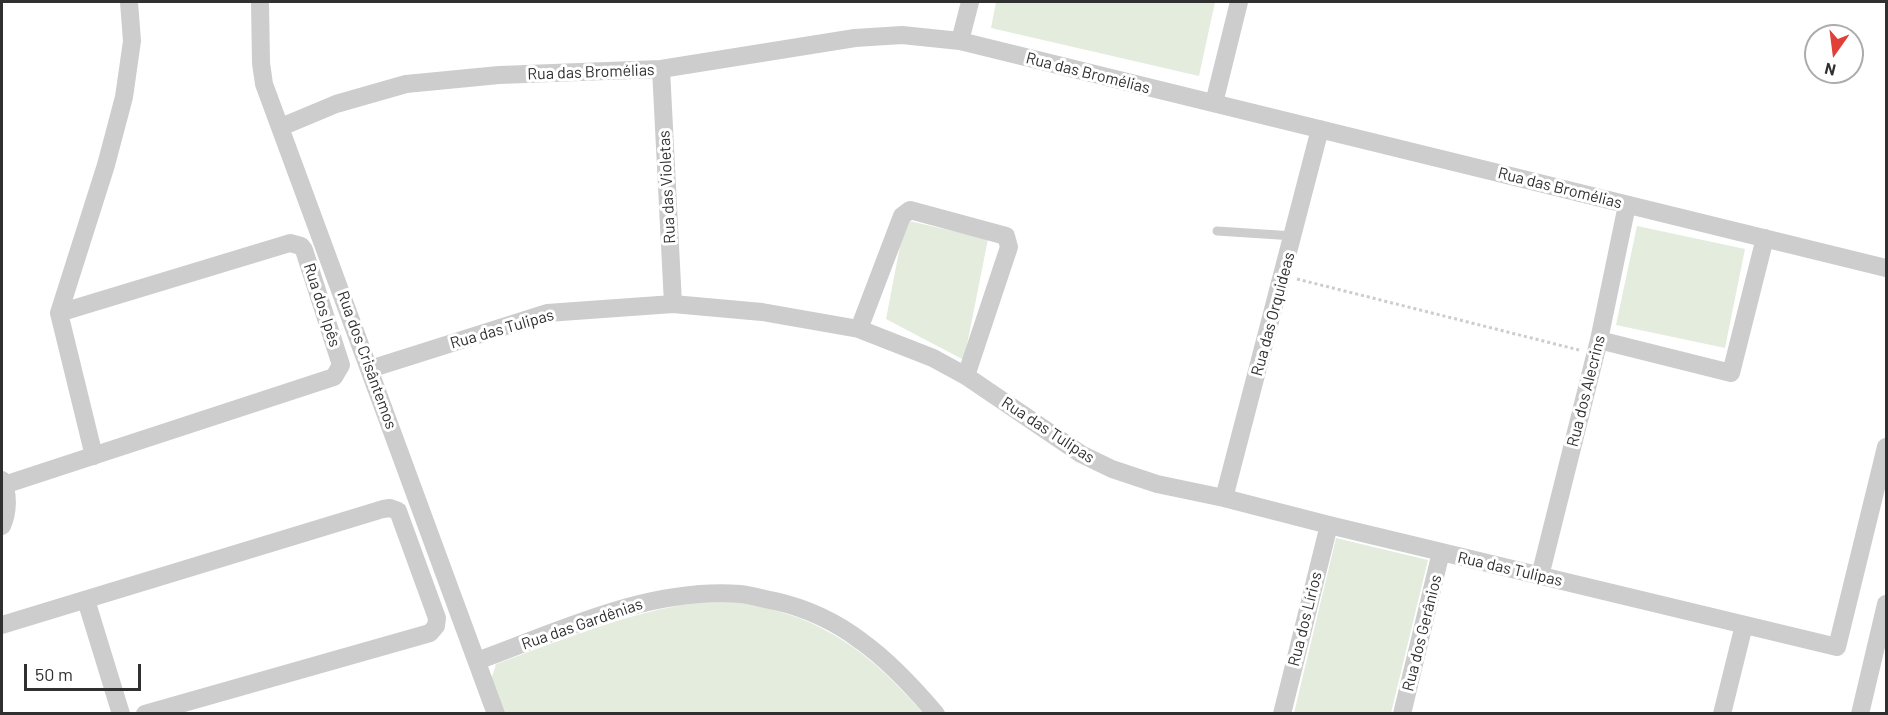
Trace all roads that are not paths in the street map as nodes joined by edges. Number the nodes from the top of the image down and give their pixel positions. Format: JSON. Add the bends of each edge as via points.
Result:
{"nodes":[{"id":1,"x":129,"y":2,"type":"edge"},
{"id":2,"x":260,"y":2,"type":"edge"},
{"id":3,"x":970,"y":2,"type":"edge"},
{"id":4,"x":1239,"y":2,"type":"edge"},
{"id":5,"x":960,"y":41,"type":"junction"},
{"id":6,"x":661,"y":69,"type":"junction"},
{"id":7,"x":1214,"y":104,"type":"junction"},
{"id":8,"x":281,"y":128,"type":"junction"},
{"id":9,"x":1320,"y":129,"type":"junction"},
{"id":10,"x":1627,"y":205,"type":"junction"},
{"id":11,"x":1217,"y":231,"type":"dead end"},
{"id":12,"x":1294,"y":236,"type":"junction"},
{"id":13,"x":1765,"y":238,"type":"junction"},
{"id":14,"x":1887,"y":268,"type":"edge"},
{"id":15,"x":673,"y":304,"type":"junction"},
{"id":16,"x":59,"y":313,"type":"junction"},
{"id":17,"x":859,"y":329,"type":"junction"},
{"id":18,"x":1597,"y":347,"type":"junction"},
{"id":19,"x":370,"y":369,"type":"junction"},
{"id":20,"x":966,"y":376,"type":"junction"},
{"id":21,"x":1887,"y":447,"type":"edge"},
{"id":22,"x":94,"y":456,"type":"junction"},
{"id":23,"x":3,"y":482,"type":"edge"},
{"id":24,"x":1224,"y":498,"type":"junction"},
{"id":25,"x":1329,"y":525,"type":"junction"},
{"id":26,"x":2,"y":526,"type":"edge"},
{"id":27,"x":1442,"y":552,"type":"junction"},
{"id":28,"x":1540,"y":576,"type":"junction"},
{"id":29,"x":86,"y":600,"type":"junction"},
{"id":30,"x":1887,"y":604,"type":"edge"},
{"id":31,"x":2,"y":625,"type":"edge"},
{"id":32,"x":1744,"y":625,"type":"junction"},
{"id":33,"x":477,"y":661,"type":"junction"},
{"id":34,"x":1879,"y":666,"type":"edge"},
{"id":35,"x":121,"y":714,"type":"edge"},
{"id":36,"x":145,"y":714,"type":"edge"},
{"id":37,"x":496,"y":714,"type":"edge"},
{"id":38,"x":936,"y":714,"type":"edge"},
{"id":39,"x":1282,"y":714,"type":"edge"},
{"id":40,"x":1402,"y":714,"type":"edge"},
{"id":41,"x":1722,"y":714,"type":"edge"},
{"id":42,"x":1860,"y":714,"type":"edge"}],
"edges":[{"from":1,"to":16,"type":"street","via":[[132,41],[124,97]]},
{"from":2,"to":8,"type":"street","name":"Rua dos Crisântemos","via":[[264,84]]},
{"from":3,"to":5,"type":"street"},
{"from":4,"to":7,"type":"street"},
{"from":5,"to":6,"type":"street","name":"Rua das Bromélias","via":[[902,35],[855,38]]},
{"from":5,"to":7,"type":"street","name":"Rua das Bromélias"},
{"from":6,"to":8,"type":"street","name":"Rua das Bromélias","via":[[499,75],[406,84],[336,104]]},
{"from":6,"to":15,"type":"street","name":"Rua das Violetas"},
{"from":7,"to":9,"type":"street","name":"Rua das Bromélias"},
{"from":8,"to":19,"type":"street","name":"Rua dos Crisântemos"},
{"from":9,"to":10,"type":"street","name":"Rua das Bromélias"},
{"from":9,"to":12,"type":"street","name":"Rua das Orquideas"},
{"from":10,"to":13,"type":"street","name":"Rua das Bromélias"},
{"from":10,"to":18,"type":"street","name":"Rua dos Alecrins"},
{"from":11,"to":12,"type":"lane"},
{"from":12,"to":24,"type":"street","name":"Rua das Orquideas"},
{"from":13,"to":14,"type":"street","name":"Rua das Bromélias"},
{"from":13,"to":18,"type":"street","via":[[1731,373]]},
{"from":15,"to":17,"type":"street","name":"Rua das Tulipas","via":[[762,312]]},
{"from":15,"to":19,"type":"street","name":"Rua das Tulipas","via":[[547,313]]},
{"from":16,"to":22,"type":"street"},
{"from":16,"to":22,"type":"street","name":"Rua dos Ipês","via":[[290,243],[304,250],[341,361],[334,377]]},
{"from":17,"to":20,"type":"street","name":"Rua das Tulipas","via":[[933,358]]},
{"from":17,"to":20,"type":"street","via":[[905,212],[910,210],[1006,236],[1009,247]]},
{"from":18,"to":28,"type":"street","name":"Rua dos Alecrins"},
{"from":19,"to":33,"type":"street","name":"Rua dos Crisântemos"},
{"from":20,"to":24,"type":"street","name":"Rua das Tulipas","via":[[1081,454],[1112,469],[1157,484]]},
{"from":21,"to":32,"type":"street","name":"Rua das Tulipas","via":[[1837,647]]},
{"from":22,"to":23,"type":"street","name":"Rua dos Ipês"},
{"from":23,"to":26,"type":"street","via":[[7,501]]},
{"from":24,"to":25,"type":"street","name":"Rua das Tulipas"},
{"from":25,"to":27,"type":"street","name":"Rua das Tulipas"},
{"from":25,"to":39,"type":"street","name":"Rua dos Lírios"},
{"from":27,"to":28,"type":"street","name":"Rua das Tulipas"},
{"from":27,"to":40,"type":"street","name":"Rua dos Gerânios"},
{"from":28,"to":32,"type":"street","name":"Rua das Tulipas"},
{"from":29,"to":31,"type":"street"},
{"from":29,"to":35,"type":"street"},
{"from":29,"to":36,"type":"street","via":[[384,508],[398,511],[437,618],[430,633]]},
{"from":30,"to":34,"type":"street"},
{"from":32,"to":41,"type":"street"},
{"from":33,"to":37,"type":"street","name":"Rua dos Crisântemos"},
{"from":33,"to":38,"type":"street","name":"Rua das Gardênias","via":[[616,610],[655,600],[694,594],[741,594],[821,616],[861,640],[914,688]]},
{"from":34,"to":42,"type":"street"}]}
